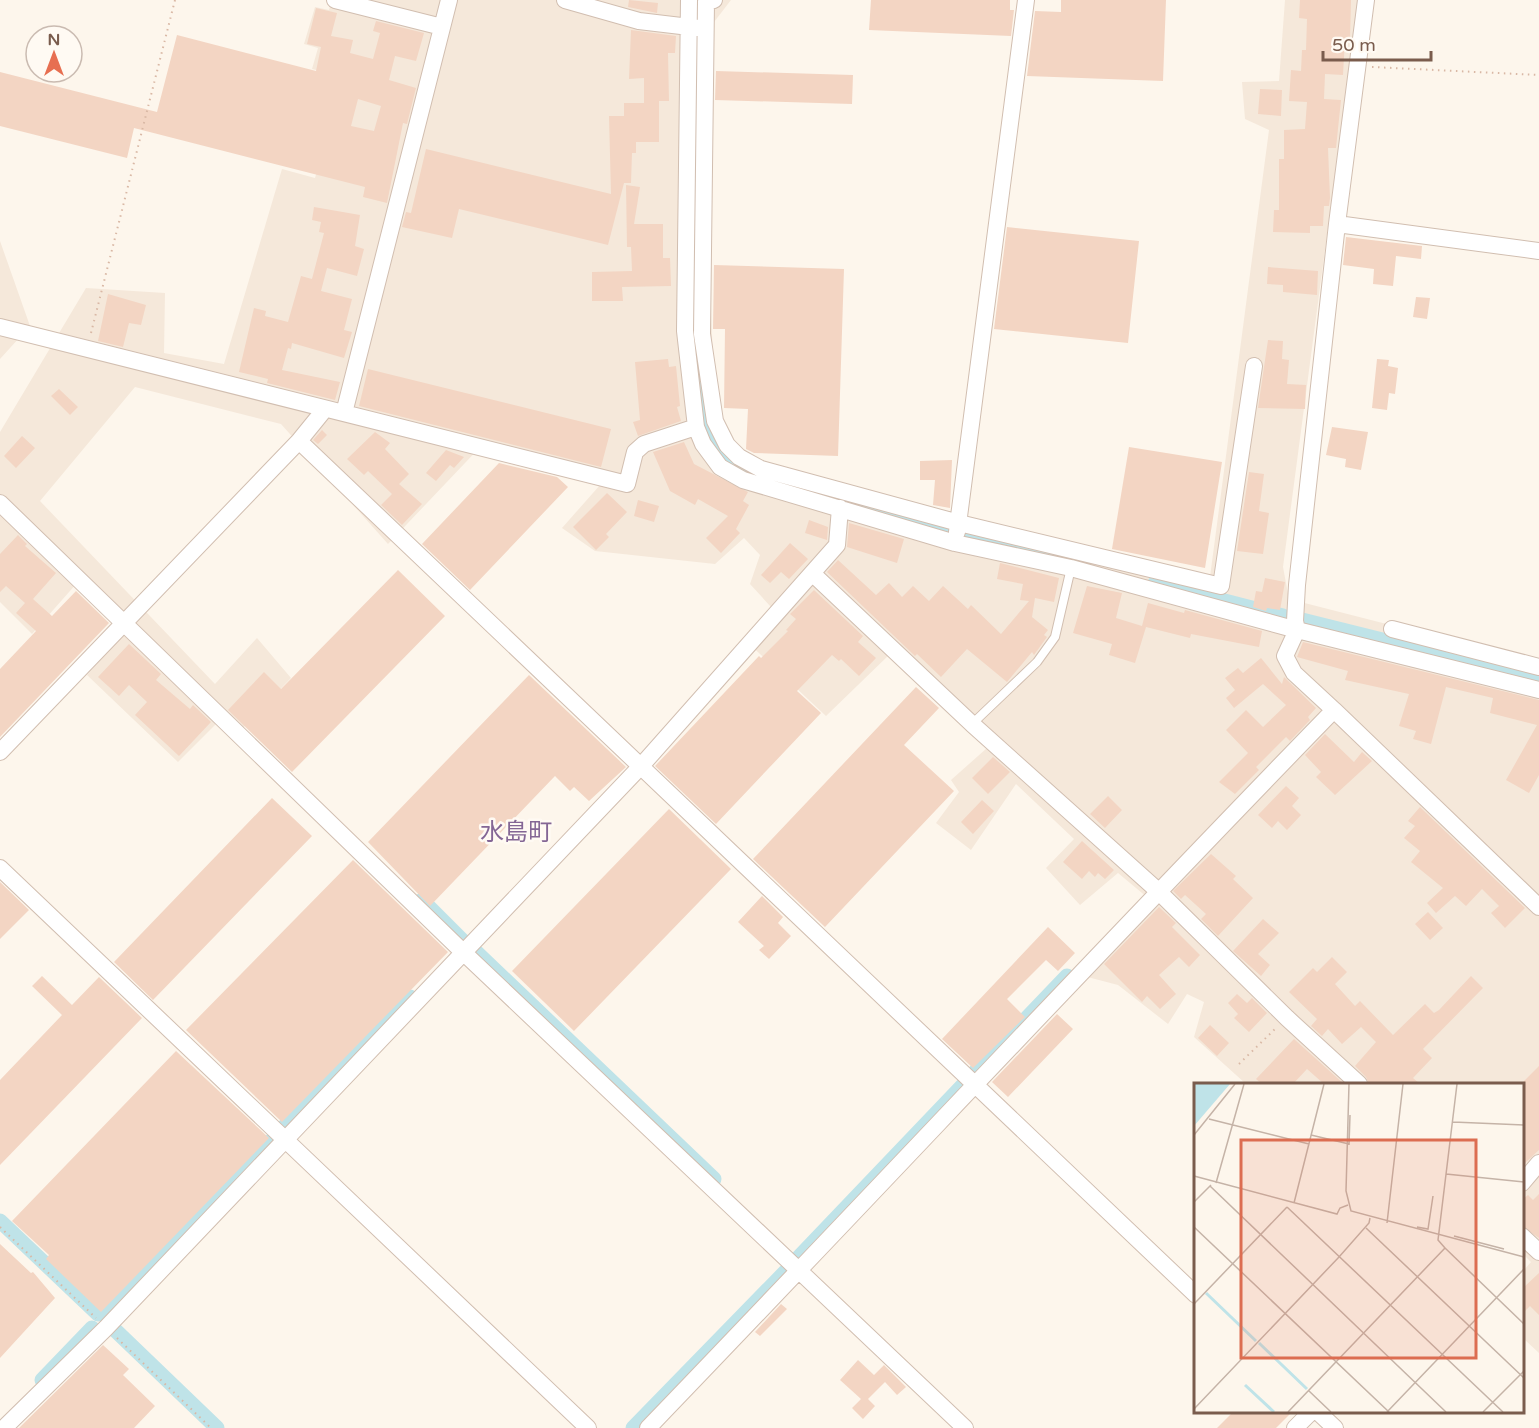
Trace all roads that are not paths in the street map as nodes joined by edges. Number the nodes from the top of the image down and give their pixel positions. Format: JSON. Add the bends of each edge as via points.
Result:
{"nodes":[{"id":1,"x":335,"y":0,"type":"edge"},
{"id":2,"x":449,"y":0,"type":"edge"},
{"id":3,"x":565,"y":0,"type":"edge"},
{"id":4,"x":689,"y":0,"type":"edge"},
{"id":5,"x":714,"y":0,"type":"edge"},
{"id":6,"x":1026,"y":0,"type":"edge"},
{"id":7,"x":1366,"y":0,"type":"edge"},
{"id":8,"x":442,"y":27,"type":"junction"},
{"id":9,"x":696,"y":28,"type":"junction"},
{"id":10,"x":1337,"y":224,"type":"junction"},
{"id":11,"x":1539,"y":251,"type":"edge"},
{"id":12,"x":0,"y":327,"type":"edge"},
{"id":13,"x":1254,"y":366,"type":"dead end"},
{"id":14,"x":325,"y":409,"type":"junction"},
{"id":15,"x":344,"y":413,"type":"junction"},
{"id":16,"x":696,"y":427,"type":"junction"},
{"id":17,"x":299,"y":441,"type":"junction"},
{"id":18,"x":717,"y":448,"type":"junction"},
{"id":19,"x":0,"y":503,"type":"edge"},
{"id":20,"x":840,"y":508,"type":"junction"},
{"id":21,"x":959,"y":523,"type":"junction"},
{"id":22,"x":955,"y":543,"type":"junction"},
{"id":23,"x":1071,"y":568,"type":"junction"},
{"id":24,"x":813,"y":574,"type":"junction"},
{"id":25,"x":123,"y":622,"type":"junction"},
{"id":26,"x":1392,"y":629,"type":"dead end"},
{"id":27,"x":1297,"y":630,"type":"junction"},
{"id":28,"x":1539,"y":667,"type":"edge"},
{"id":29,"x":1539,"y":690,"type":"edge"},
{"id":30,"x":1334,"y":710,"type":"junction"},
{"id":31,"x":972,"y":724,"type":"junction"},
{"id":32,"x":0,"y":752,"type":"edge"},
{"id":33,"x":641,"y":766,"type":"junction"},
{"id":34,"x":0,"y":868,"type":"edge"},
{"id":35,"x":1157,"y":890,"type":"junction"},
{"id":36,"x":1539,"y":907,"type":"edge"},
{"id":37,"x":463,"y":952,"type":"junction"},
{"id":38,"x":1358,"y":1083,"type":"edge"},
{"id":39,"x":976,"y":1085,"type":"junction"},
{"id":40,"x":284,"y":1140,"type":"junction"},
{"id":41,"x":1539,"y":1163,"type":"edge"},
{"id":42,"x":1524,"y":1181,"type":"edge"},
{"id":43,"x":1524,"y":1238,"type":"edge"},
{"id":44,"x":1539,"y":1252,"type":"edge"},
{"id":45,"x":800,"y":1270,"type":"junction"},
{"id":46,"x":1194,"y":1293,"type":"edge"},
{"id":47,"x":1310,"y":1413,"type":"edge"},
{"id":48,"x":1319,"y":1413,"type":"edge"},
{"id":49,"x":3,"y":1428,"type":"edge"},
{"id":50,"x":588,"y":1428,"type":"edge"},
{"id":51,"x":648,"y":1428,"type":"edge"},
{"id":52,"x":965,"y":1428,"type":"edge"},
{"id":53,"x":1295,"y":1428,"type":"edge"},
{"id":54,"x":1335,"y":1428,"type":"edge"}],
"edges":[{"from":1,"to":8,"type":"street"},
{"from":2,"to":8,"type":"street"},
{"from":3,"to":9,"type":"street","via":[[639,21]]},
{"from":4,"to":9,"type":"street"},
{"from":5,"to":9,"type":"street","via":[[706,2]]},
{"from":6,"to":21,"type":"street"},
{"from":7,"to":10,"type":"street"},
{"from":8,"to":15,"type":"street"},
{"from":9,"to":16,"type":"street","via":[[685,331]]},
{"from":9,"to":18,"type":"street","via":[[702,334]]},
{"from":10,"to":11,"type":"street"},
{"from":10,"to":27,"type":"street","via":[[1297,585]]},
{"from":12,"to":14,"type":"street"},
{"from":13,"to":21,"type":"street","via":[[1221,586]]},
{"from":14,"to":15,"type":"street"},
{"from":14,"to":17,"type":"street"},
{"from":15,"to":16,"type":"street","via":[[627,484],[635,452],[644,444]]},
{"from":16,"to":18,"type":"street"},
{"from":17,"to":25,"type":"street"},
{"from":17,"to":33,"type":"street"},
{"from":18,"to":20,"type":"street","via":[[720,467],[743,480]]},
{"from":18,"to":21,"type":"street","via":[[761,469]]},
{"from":19,"to":25,"type":"street"},
{"from":20,"to":22,"type":"street"},
{"from":20,"to":24,"type":"street","via":[[837,545]]},
{"from":21,"to":22,"type":"street"},
{"from":22,"to":23,"type":"street"},
{"from":23,"to":27,"type":"street"},
{"from":23,"to":31,"type":"lane","via":[[1055,637],[1037,662]]},
{"from":24,"to":31,"type":"street"},
{"from":24,"to":33,"type":"street"},
{"from":25,"to":32,"type":"street"},
{"from":25,"to":37,"type":"street"},
{"from":26,"to":28,"type":"street"},
{"from":27,"to":29,"type":"street"},
{"from":27,"to":30,"type":"street","via":[[1285,656],[1294,673]]},
{"from":30,"to":35,"type":"street"},
{"from":30,"to":36,"type":"street"},
{"from":31,"to":35,"type":"street"},
{"from":33,"to":37,"type":"street"},
{"from":33,"to":39,"type":"street"},
{"from":34,"to":40,"type":"street"},
{"from":35,"to":38,"type":"street"},
{"from":35,"to":39,"type":"street"},
{"from":37,"to":40,"type":"street"},
{"from":37,"to":45,"type":"street"},
{"from":39,"to":45,"type":"street"},
{"from":39,"to":46,"type":"street"},
{"from":40,"to":49,"type":"street","via":[[106,1328]]},
{"from":40,"to":50,"type":"street"},
{"from":41,"to":42,"type":"street"},
{"from":43,"to":44,"type":"street"},
{"from":45,"to":51,"type":"street"},
{"from":45,"to":52,"type":"street"},
{"from":47,"to":53,"type":"street"},
{"from":48,"to":54,"type":"street"}]}
